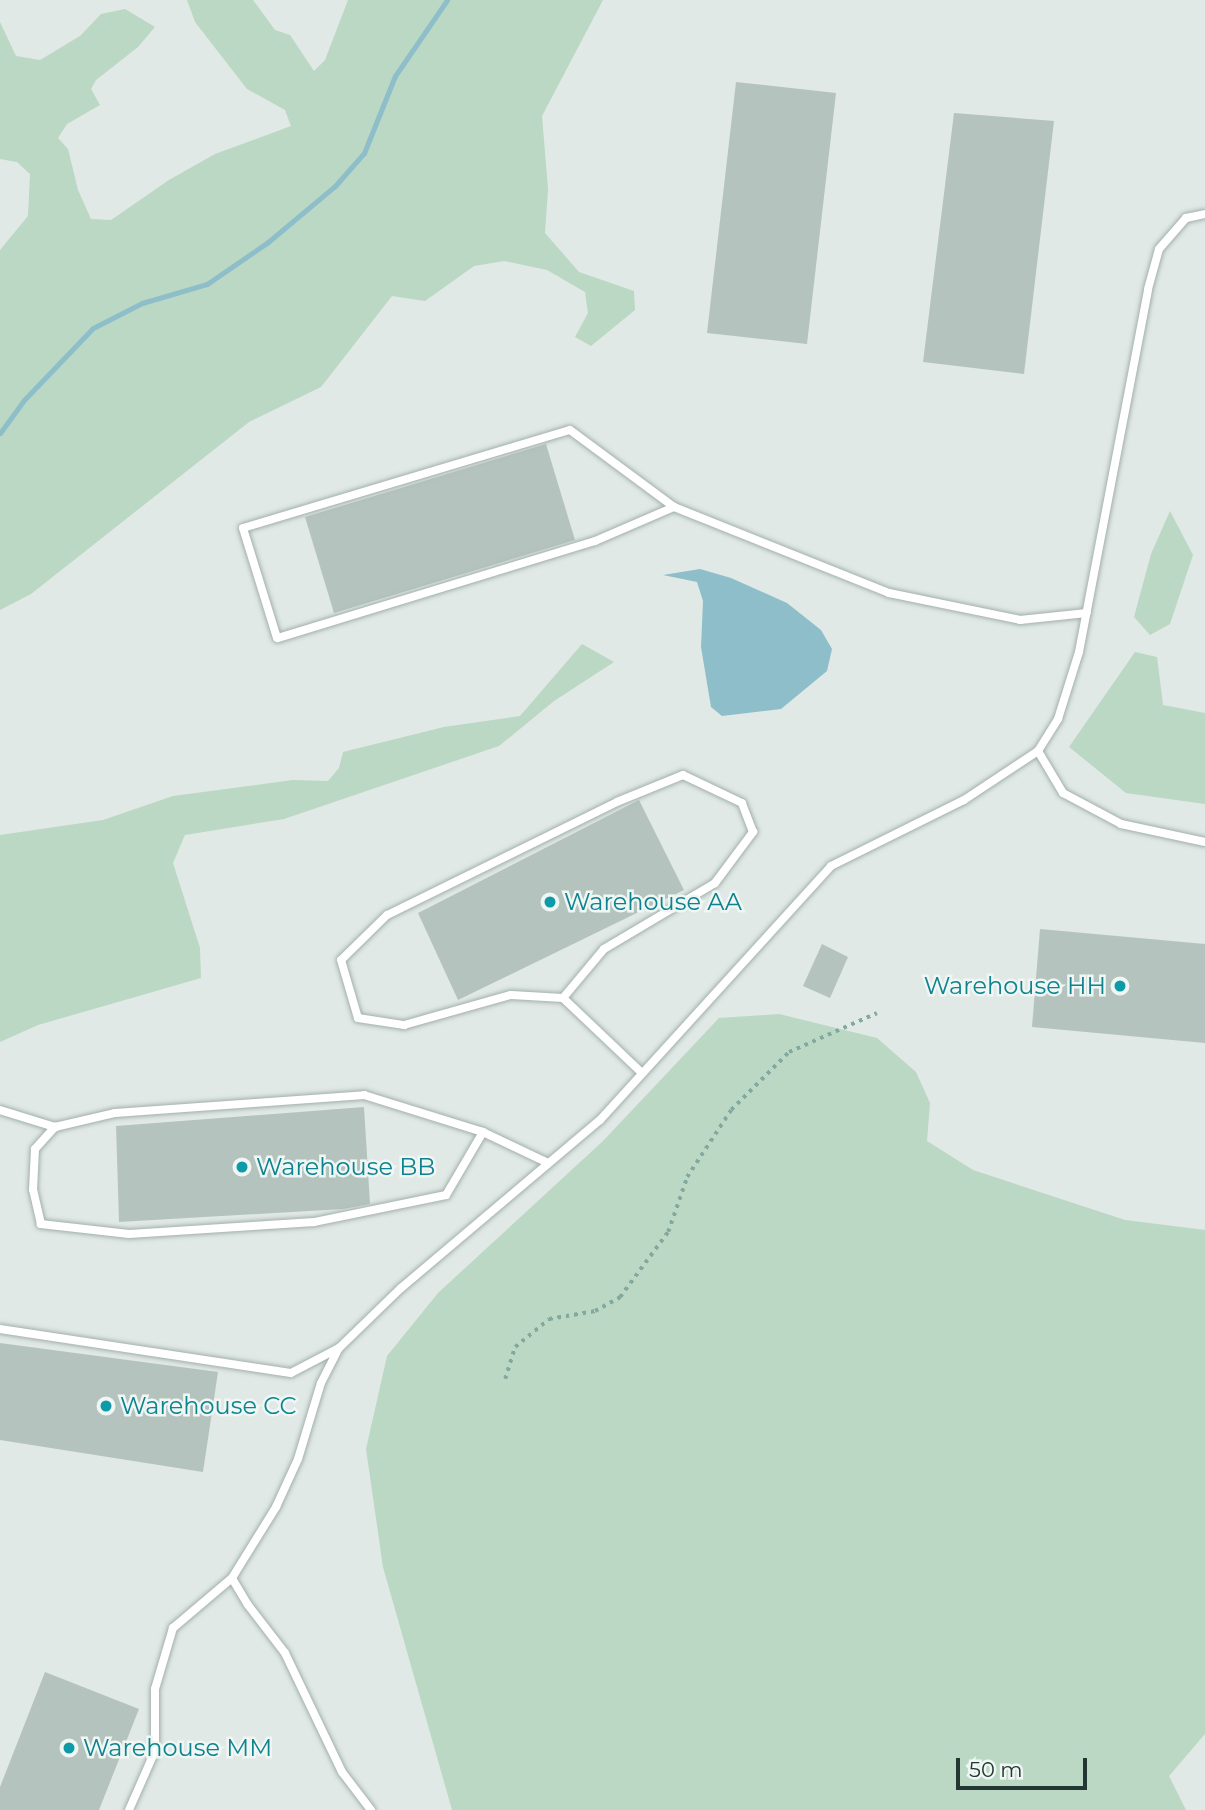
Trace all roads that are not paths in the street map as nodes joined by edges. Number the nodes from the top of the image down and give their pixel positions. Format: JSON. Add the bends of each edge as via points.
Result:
{"nodes":[{"id":1,"x":1205,"y":214,"type":"edge"},
{"id":2,"x":674,"y":506,"type":"junction"},
{"id":3,"x":1087,"y":613,"type":"junction"},
{"id":4,"x":1038,"y":751,"type":"junction"},
{"id":5,"x":1205,"y":842,"type":"edge"},
{"id":6,"x":563,"y":998,"type":"junction"},
{"id":7,"x":642,"y":1073,"type":"junction"},
{"id":8,"x":0,"y":1110,"type":"edge"},
{"id":9,"x":55,"y":1126,"type":"junction"},
{"id":10,"x":483,"y":1132,"type":"junction"},
{"id":11,"x":548,"y":1163,"type":"junction"},
{"id":12,"x":0,"y":1329,"type":"edge"},
{"id":13,"x":339,"y":1348,"type":"junction"},
{"id":14,"x":232,"y":1578,"type":"junction"},
{"id":15,"x":129,"y":1810,"type":"edge"},
{"id":16,"x":371,"y":1810,"type":"edge"}],
"edges":[{"from":1,"to":3,"type":"lane","via":[[1186,218],[1159,249]]},
{"from":2,"to":2,"type":"lane","via":[[570,430],[243,528],[276,638],[595,541]]},
{"from":2,"to":3,"type":"lane","via":[[889,593],[1020,620]]},
{"from":3,"to":4,"type":"lane","via":[[1058,719]]},
{"from":4,"to":5,"type":"lane","via":[[1063,793],[1121,824]]},
{"from":4,"to":7,"type":"lane","via":[[964,800],[831,866]]},
{"from":6,"to":6,"type":"lane","via":[[511,995],[404,1025],[358,1018],[341,960],[387,915],[617,802],[683,775],[742,803],[753,832],[715,883],[604,948]]},
{"from":6,"to":7,"type":"lane"},
{"from":7,"to":11,"type":"lane","via":[[600,1119]]},
{"from":8,"to":9,"type":"lane"},
{"from":9,"to":10,"type":"lane","via":[[115,1113],[364,1095]]},
{"from":9,"to":10,"type":"lane","via":[[35,1149],[33,1190],[41,1224],[129,1234],[314,1222],[446,1195]]},
{"from":10,"to":11,"type":"lane"},
{"from":11,"to":13,"type":"lane","via":[[401,1288]]},
{"from":12,"to":13,"type":"lane","via":[[290,1373]]},
{"from":13,"to":14,"type":"lane","via":[[321,1383],[298,1459],[276,1507]]},
{"from":14,"to":15,"type":"lane","via":[[173,1628],[155,1689],[155,1751]]},
{"from":14,"to":16,"type":"lane","via":[[285,1653],[342,1772]]}]}
